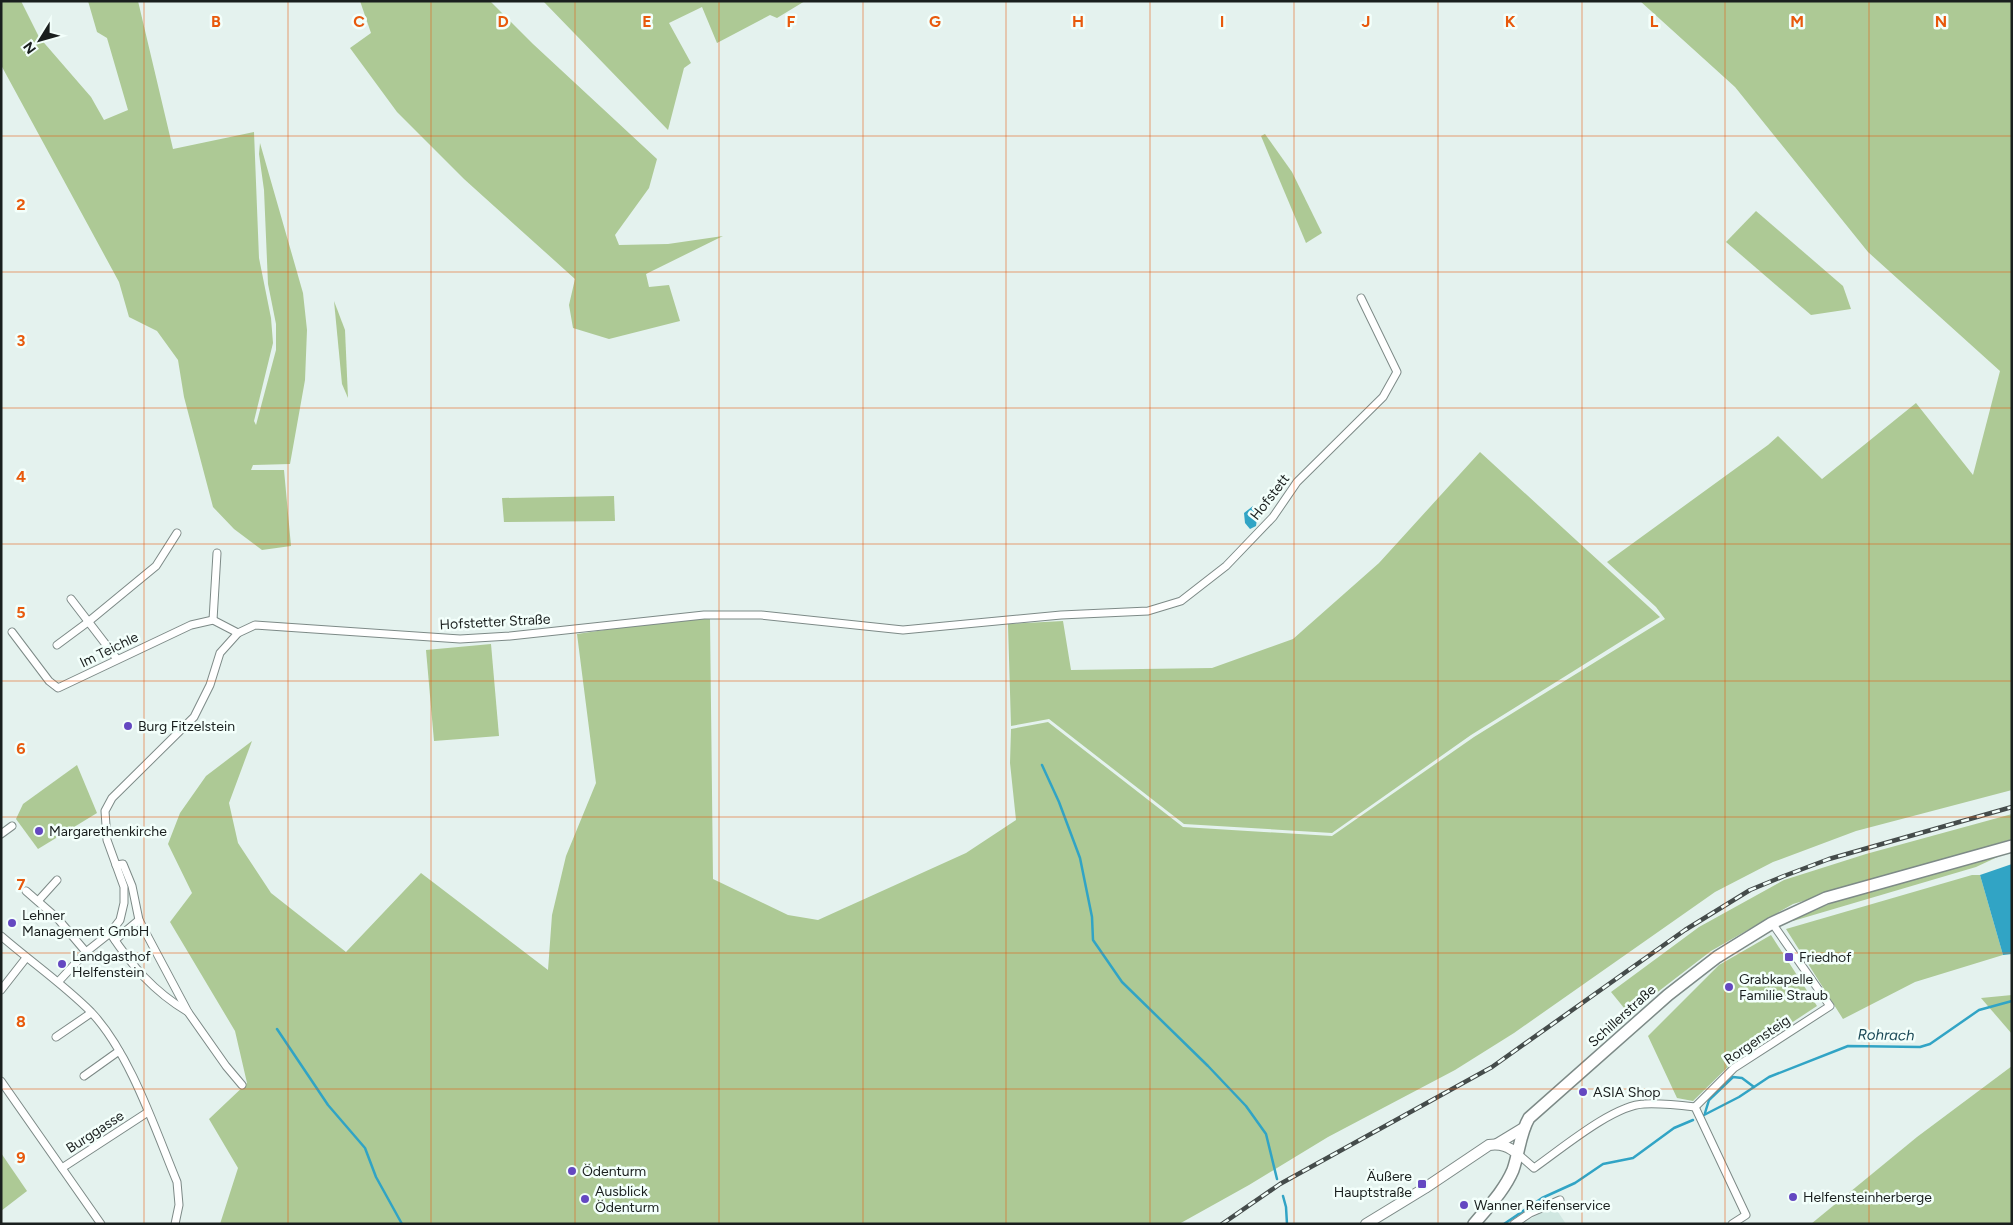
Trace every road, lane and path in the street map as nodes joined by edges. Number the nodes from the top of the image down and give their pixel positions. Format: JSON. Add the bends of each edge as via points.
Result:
{"nodes":[{"id":1,"x":1361,"y":298,"type":"dead end"},
{"id":2,"x":177,"y":533,"type":"dead end"},
{"id":3,"x":217,"y":552,"type":"dead end"},
{"id":4,"x":71,"y":599,"type":"dead end"},
{"id":5,"x":1061,"y":615,"type":"joint"},
{"id":6,"x":213,"y":620,"type":"junction"},
{"id":7,"x":88,"y":622,"type":"junction"},
{"id":8,"x":12,"y":632,"type":"dead end"},
{"id":9,"x":238,"y":633,"type":"junction"},
{"id":10,"x":57,"y":645,"type":"dead end"},
{"id":11,"x":117,"y":659,"type":"junction"},
{"id":12,"x":12,"y":826,"type":"dead end"},
{"id":13,"x":1,"y":834,"type":"edge"},
{"id":14,"x":2012,"y":846,"type":"edge"},
{"id":15,"x":116,"y":865,"type":"junction"},
{"id":16,"x":57,"y":880,"type":"dead end"},
{"id":17,"x":26,"y":891,"type":"dead end"},
{"id":18,"x":38,"y":901,"type":"junction"},
{"id":19,"x":139,"y":920,"type":"junction"},
{"id":20,"x":1774,"y":926,"type":"junction"},
{"id":21,"x":110,"y":933,"type":"junction"},
{"id":22,"x":1,"y":936,"type":"edge"},
{"id":23,"x":115,"y":940,"type":"junction"},
{"id":24,"x":86,"y":952,"type":"junction"},
{"id":25,"x":26,"y":958,"type":"junction"},
{"id":26,"x":59,"y":981,"type":"junction"},
{"id":27,"x":1,"y":990,"type":"edge"},
{"id":28,"x":188,"y":1012,"type":"junction"},
{"id":29,"x":91,"y":1013,"type":"junction"},
{"id":30,"x":56,"y":1037,"type":"dead end"},
{"id":31,"x":119,"y":1050,"type":"junction"},
{"id":32,"x":84,"y":1076,"type":"dead end"},
{"id":33,"x":1,"y":1080,"type":"edge"},
{"id":34,"x":242,"y":1085,"type":"dead end"},
{"id":35,"x":1695,"y":1107,"type":"junction"},
{"id":36,"x":148,"y":1112,"type":"junction"},
{"id":37,"x":1525,"y":1127,"type":"junction"},
{"id":38,"x":1497,"y":1144,"type":"junction"},
{"id":39,"x":1518,"y":1154,"type":"junction"},
{"id":40,"x":62,"y":1168,"type":"junction"},
{"id":41,"x":1560,"y":1200,"type":"dead end"},
{"id":42,"x":101,"y":1224,"type":"edge"},
{"id":43,"x":175,"y":1224,"type":"edge"},
{"id":44,"x":1366,"y":1224,"type":"edge"},
{"id":45,"x":1474,"y":1224,"type":"edge"},
{"id":46,"x":1514,"y":1224,"type":"edge"},
{"id":47,"x":1732,"y":1224,"type":"edge"}],
"edges":[{"from":1,"to":5,"type":"street","name":"Hofstett","via":[[1397,372],[1383,398],[1297,482],[1273,517],[1226,566],[1181,601],[1148,610]]},
{"from":2,"to":7,"type":"street","via":[[156,566]]},
{"from":3,"to":6,"type":"street"},
{"from":4,"to":7,"type":"street"},
{"from":5,"to":9,"type":"street","name":"Hofstetter Straße","via":[[903,630],[761,615],[704,615],[460,639],[255,625]]},
{"from":6,"to":9,"type":"street"},
{"from":6,"to":11,"type":"street","name":"Im Teichle","via":[[191,625]]},
{"from":7,"to":10,"type":"street"},
{"from":7,"to":11,"type":"street"},
{"from":8,"to":11,"type":"street","name":"Im Teichle","via":[[49,681],[58,688]]},
{"from":9,"to":15,"type":"street","name":"Hofstetter Straße","via":[[220,653],[210,685],[194,717],[112,798],[105,811],[107,840]]},
{"from":12,"to":13,"type":"street"},
{"from":14,"to":20,"type":"main road","name":"Schillerstraße","via":[[1826,898]]},
{"from":15,"to":19,"type":"street","via":[[123,864],[126,870]]},
{"from":15,"to":21,"type":"street","name":"Hofstetter Straße","via":[[124,887],[124,903],[120,920]]},
{"from":16,"to":18,"type":"street"},
{"from":17,"to":18,"type":"street"},
{"from":18,"to":24,"type":"street"},
{"from":19,"to":23,"type":"street"},
{"from":19,"to":28,"type":"street"},
{"from":20,"to":35,"type":"street","name":"Rorgensteig","via":[[1830,1006],[1734,1068]]},
{"from":20,"to":37,"type":"main road","name":"Schillerstraße","via":[[1717,957],[1668,995],[1536,1111]]},
{"from":21,"to":23,"type":"street"},
{"from":21,"to":24,"type":"street"},
{"from":22,"to":25,"type":"street"},
{"from":23,"to":28,"type":"street","via":[[139,973],[167,999]]},
{"from":24,"to":26,"type":"street"},
{"from":25,"to":26,"type":"street"},
{"from":25,"to":27,"type":"street"},
{"from":26,"to":29,"type":"street"},
{"from":28,"to":34,"type":"street"},
{"from":29,"to":30,"type":"street"},
{"from":29,"to":31,"type":"street"},
{"from":31,"to":32,"type":"street"},
{"from":31,"to":36,"type":"street"},
{"from":33,"to":40,"type":"street"},
{"from":35,"to":39,"type":"street","via":[[1643,1104],[1628,1108],[1607,1118],[1534,1168]]},
{"from":35,"to":47,"type":"street","via":[[1746,1215]]},
{"from":36,"to":40,"type":"street","name":"Burggasse"},
{"from":36,"to":43,"type":"street","via":[[177,1182],[179,1205]]},
{"from":37,"to":38,"type":"street"},
{"from":37,"to":39,"type":"main road","name":"Schillerstraße"},
{"from":38,"to":39,"type":"street","via":[[1510,1147]]},
{"from":38,"to":44,"type":"street","via":[[1489,1145]]},
{"from":39,"to":45,"type":"main road","name":"Schillerstraße","via":[[1504,1186]]},
{"from":40,"to":42,"type":"street","name":"Burggasse"},
{"from":41,"to":46,"type":"street"}]}
